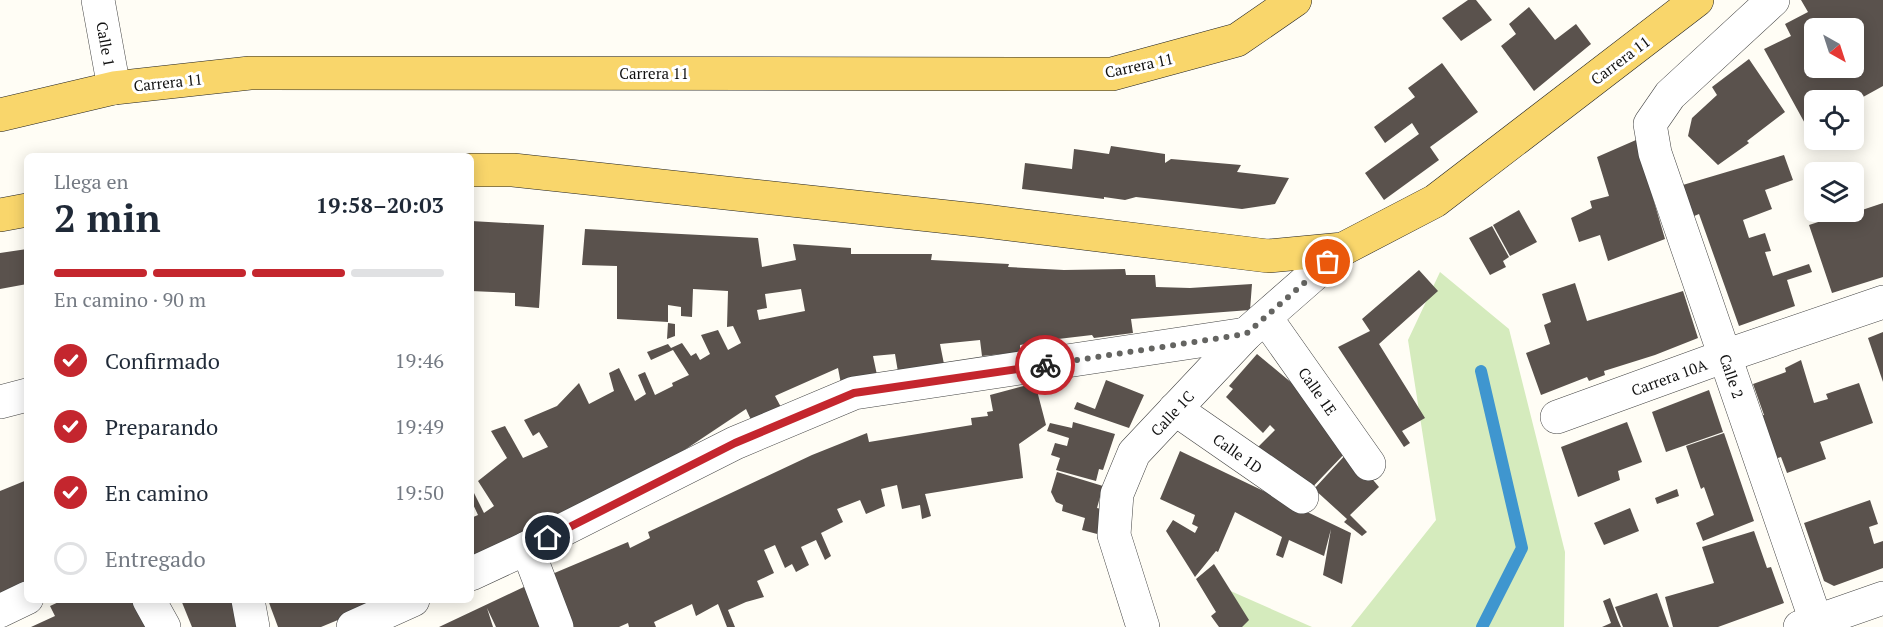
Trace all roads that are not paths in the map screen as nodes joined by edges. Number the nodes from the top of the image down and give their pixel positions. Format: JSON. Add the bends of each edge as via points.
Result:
{"nodes":[{"id":1,"x":98,"y":0,"type":"edge"},
{"id":2,"x":1295,"y":0,"type":"edge"},
{"id":3,"x":1697,"y":0,"type":"edge"},
{"id":4,"x":1773,"y":0,"type":"edge"},
{"id":5,"x":114,"y":88,"type":"junction"},
{"id":6,"x":0,"y":114,"type":"edge"},
{"id":7,"x":474,"y":170,"type":"edge"},
{"id":8,"x":24,"y":211,"type":"edge"},
{"id":9,"x":0,"y":215,"type":"edge"},
{"id":10,"x":1343,"y":249,"type":"junction"},
{"id":11,"x":1883,"y":302,"type":"edge"},
{"id":12,"x":1256,"y":326,"type":"junction"},
{"id":13,"x":1725,"y":356,"type":"junction"},
{"id":14,"x":24,"y":396,"type":"edge"},
{"id":15,"x":0,"y":402,"type":"edge"},
{"id":16,"x":1175,"y":410,"type":"junction"},
{"id":17,"x":1557,"y":417,"type":"dead end"},
{"id":18,"x":1369,"y":464,"type":"dead end"},
{"id":19,"x":1302,"y":497,"type":"dead end"},
{"id":20,"x":527,"y":548,"type":"junction"},
{"id":21,"x":474,"y":573,"type":"edge"},
{"id":22,"x":1883,"y":598,"type":"edge"},
{"id":23,"x":24,"y":599,"type":"edge"},
{"id":24,"x":151,"y":603,"type":"edge"},
{"id":25,"x":249,"y":603,"type":"edge"},
{"id":26,"x":406,"y":603,"type":"edge"},
{"id":27,"x":0,"y":611,"type":"edge"},
{"id":28,"x":1811,"y":625,"type":"edge"},
{"id":29,"x":164,"y":627,"type":"edge"},
{"id":30,"x":253,"y":627,"type":"edge"},
{"id":31,"x":353,"y":627,"type":"edge"},
{"id":32,"x":557,"y":627,"type":"edge"},
{"id":33,"x":1143,"y":627,"type":"edge"}],
"edges":[{"from":1,"to":5,"type":"street","name":"Calle 1"},
{"from":2,"to":5,"type":"main road","name":"Carrera 11","via":[[1237,40],[1112,74],[250,73]]},
{"from":3,"to":10,"type":"main road","name":"Carrera 11","via":[[1435,201]]},
{"from":4,"to":13,"type":"street","name":"Calle 2","via":[[1670,95],[1650,124],[1655,153]]},
{"from":5,"to":6,"type":"main road","name":"Carrera 11"},
{"from":7,"to":10,"type":"main road","name":"Carrera 11","via":[[525,171],[1268,256]]},
{"from":8,"to":9,"type":"main road"},
{"from":10,"to":12,"type":"street","name":"Calle 1C"},
{"from":11,"to":13,"type":"street","name":"Carrera 10A"},
{"from":12,"to":16,"type":"street","name":"Calle 1C"},
{"from":12,"to":18,"type":"street","name":"Calle 1E"},
{"from":12,"to":20,"type":"street","via":[[854,393],[735,443]]},
{"from":13,"to":17,"type":"street","name":"Carrera 10A"},
{"from":13,"to":28,"type":"street","name":"Calle 2"},
{"from":14,"to":15,"type":"street"},
{"from":16,"to":19,"type":"street","name":"Calle 1D"},
{"from":16,"to":33,"type":"street","name":"Calle 1C","via":[[1134,453],[1116,494],[1114,535]]},
{"from":20,"to":21,"type":"street"},
{"from":20,"to":32,"type":"street"},
{"from":22,"to":28,"type":"street"},
{"from":23,"to":27,"type":"street"},
{"from":24,"to":29,"type":"street"},
{"from":25,"to":30,"type":"street"},
{"from":26,"to":31,"type":"street"}]}
